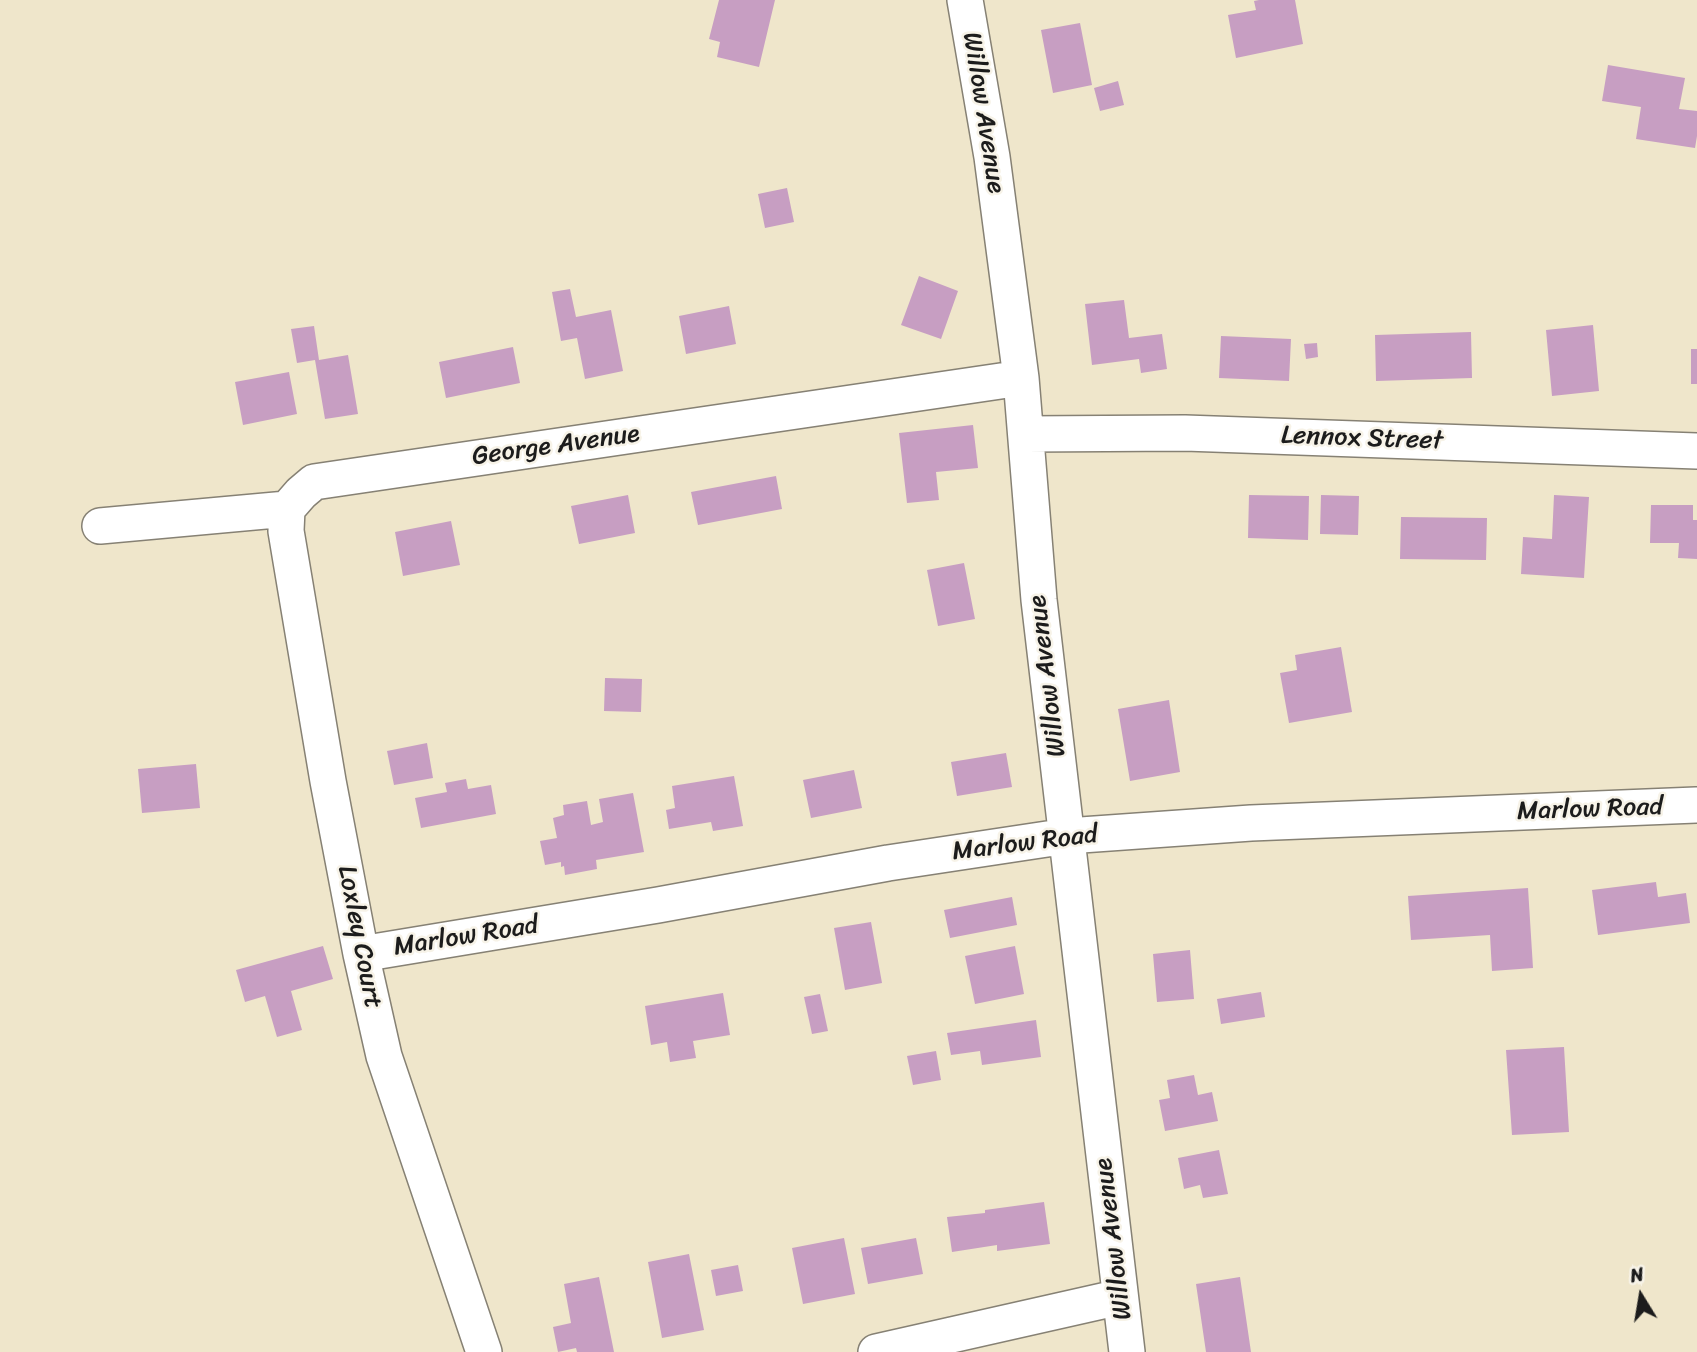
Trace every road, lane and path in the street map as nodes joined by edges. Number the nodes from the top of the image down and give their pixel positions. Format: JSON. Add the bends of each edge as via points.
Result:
{"nodes":[{"id":1,"x":965,"y":0,"type":"edge"},
{"id":2,"x":1021,"y":378,"type":"junction"},
{"id":3,"x":1026,"y":433,"type":"junction"},
{"id":4,"x":1697,"y":451,"type":"edge"},
{"id":5,"x":288,"y":509,"type":"junction"},
{"id":6,"x":100,"y":526,"type":"dead end"},
{"id":7,"x":1696,"y":805,"type":"edge"},
{"id":8,"x":1067,"y":835,"type":"junction"},
{"id":9,"x":362,"y":954,"type":"junction"},
{"id":10,"x":1120,"y":1297,"type":"junction"},
{"id":11,"x":484,"y":1352,"type":"edge"},
{"id":12,"x":876,"y":1352,"type":"edge"},
{"id":13,"x":1127,"y":1352,"type":"edge"}],
"edges":[{"from":1,"to":2,"type":"street","name":"Willow Avenue","via":[[992,157]]},
{"from":2,"to":3,"type":"street","name":"Willow Avenue"},
{"from":2,"to":5,"type":"street","name":"George Avenue","via":[[314,482]]},
{"from":3,"to":4,"type":"street","name":"Lennox Street","via":[[1199,434]]},
{"from":3,"to":8,"type":"street","name":"Willow Avenue","via":[[1039,600]]},
{"from":5,"to":6,"type":"street"},
{"from":5,"to":9,"type":"street","name":"Loxley Court","via":[[286,531]]},
{"from":7,"to":8,"type":"street","name":"Marlow Road"},
{"from":8,"to":9,"type":"street","name":"Marlow Road"},
{"from":8,"to":10,"type":"street","name":"Willow Avenue"},
{"from":9,"to":11,"type":"street","name":"Loxley Court","via":[[384,1056]]},
{"from":10,"to":12,"type":"street"},
{"from":10,"to":13,"type":"street","name":"Willow Avenue"}]}
